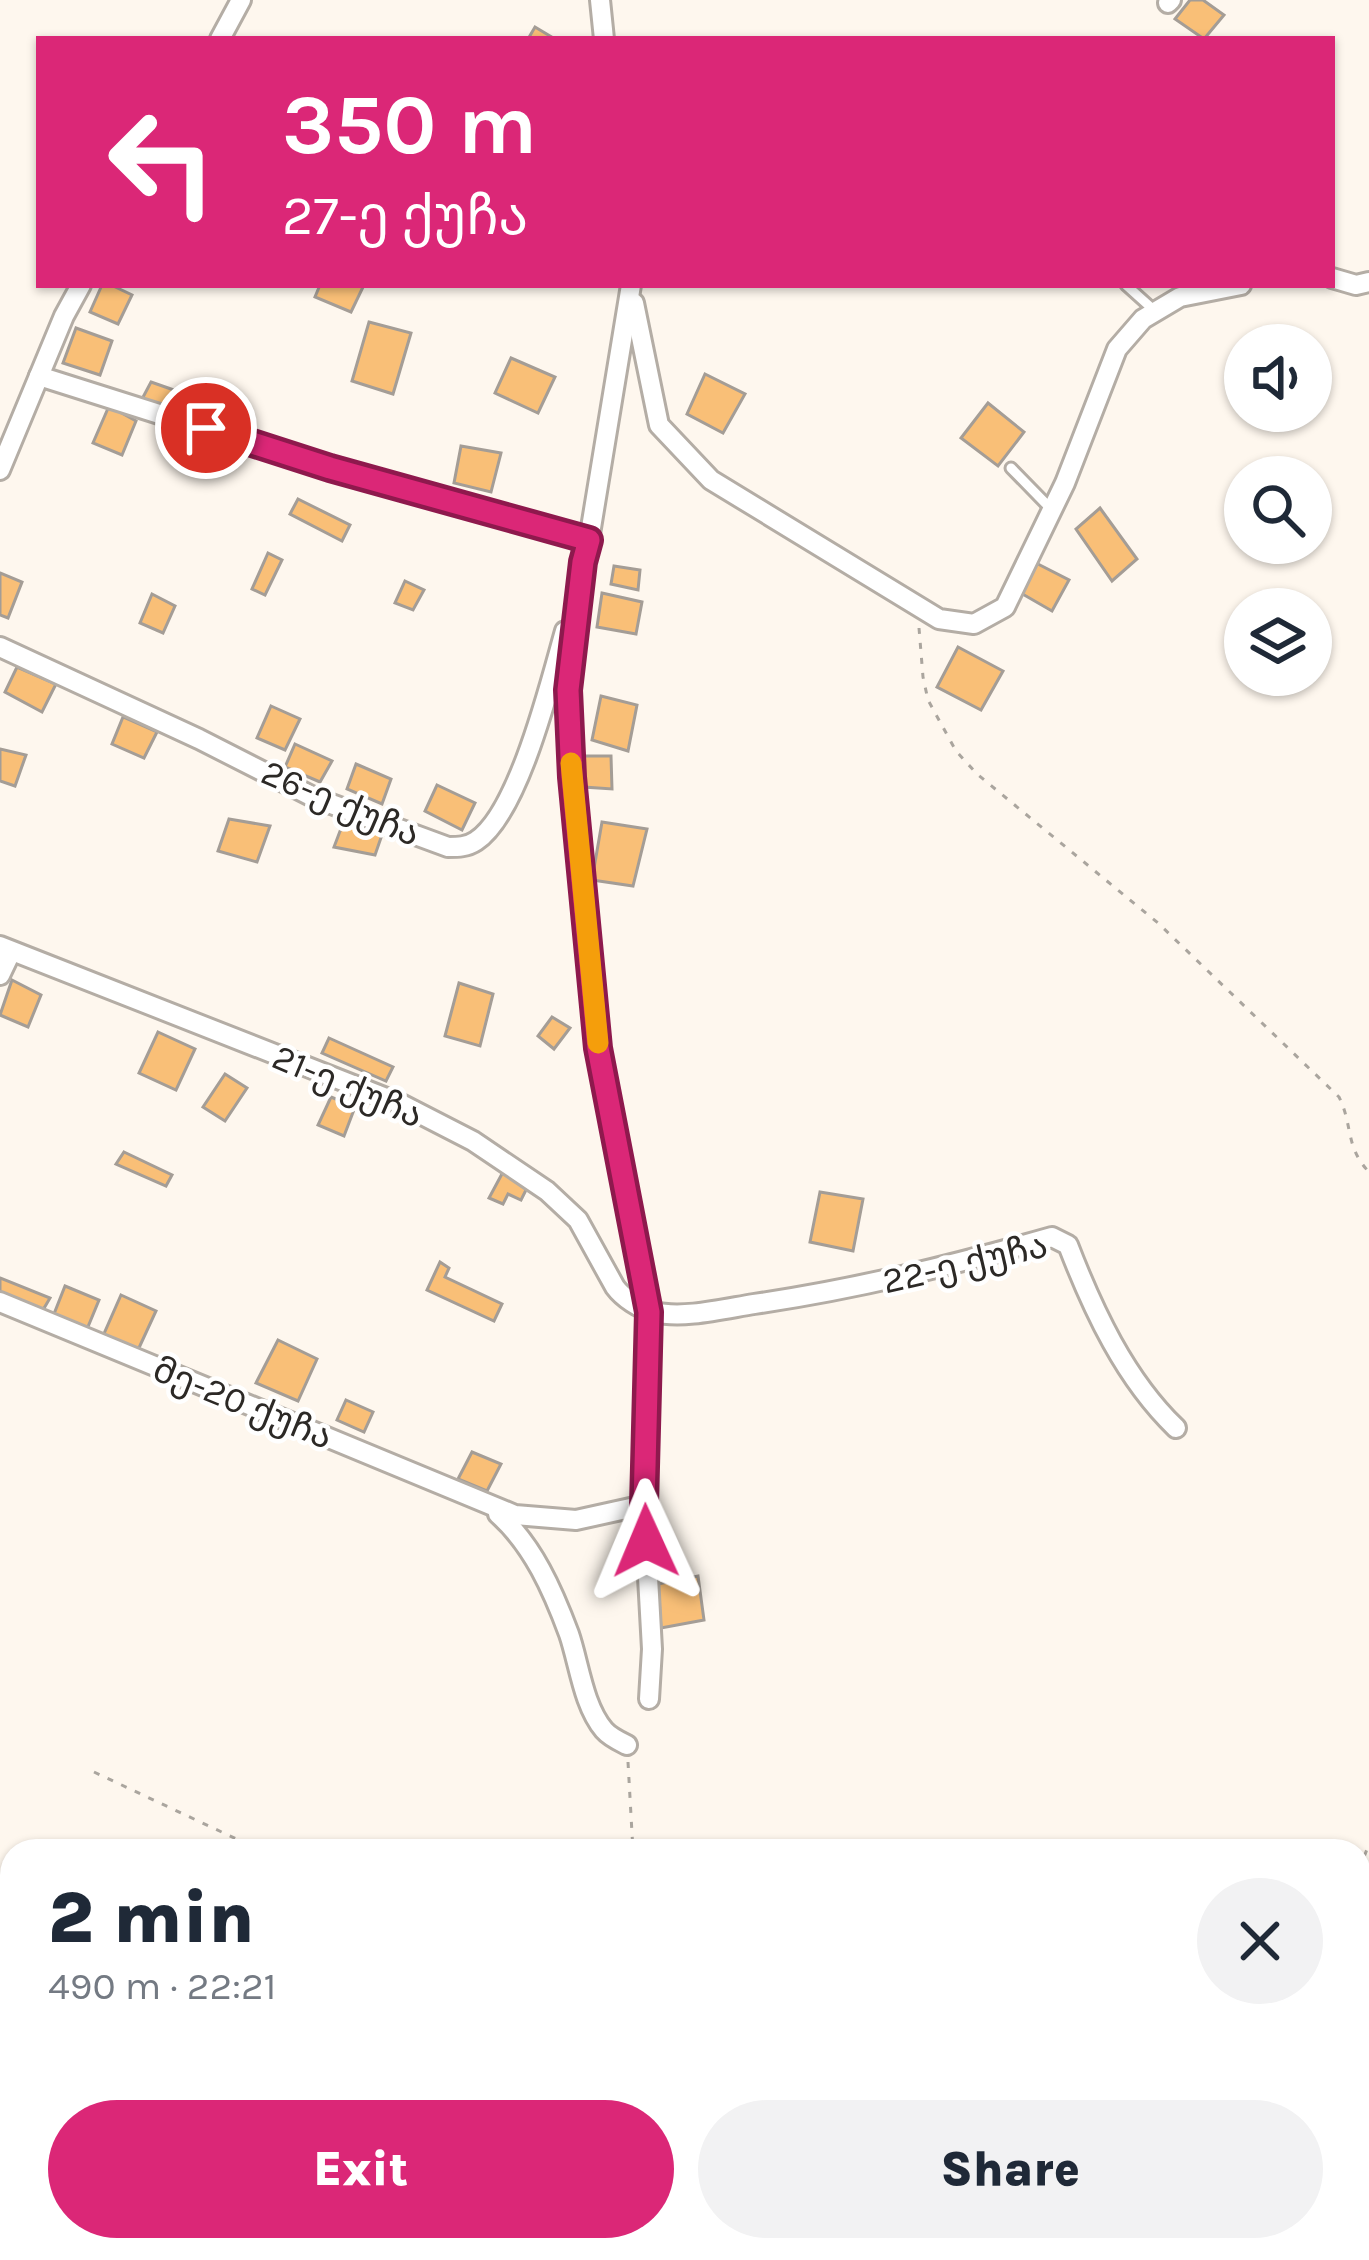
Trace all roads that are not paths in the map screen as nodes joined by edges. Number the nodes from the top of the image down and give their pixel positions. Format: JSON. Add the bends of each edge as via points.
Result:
{"nodes":[{"id":1,"x":241,"y":0,"type":"edge"},
{"id":2,"x":600,"y":0,"type":"edge"},
{"id":3,"x":222,"y":36,"type":"edge"},
{"id":4,"x":604,"y":36,"type":"edge"},
{"id":5,"x":1335,"y":279,"type":"edge"},
{"id":6,"x":1369,"y":282,"type":"edge"},
{"id":7,"x":79,"y":288,"type":"edge"},
{"id":8,"x":1129,"y":288,"type":"edge"},
{"id":9,"x":1226,"y":288,"type":"edge"},
{"id":10,"x":631,"y":289,"type":"edge"},
{"id":11,"x":1156,"y":312,"type":"junction"},
{"id":12,"x":39,"y":376,"type":"junction"},
{"id":13,"x":1011,"y":468,"type":"dead end"},
{"id":14,"x":0,"y":470,"type":"edge"},
{"id":15,"x":1052,"y":510,"type":"junction"},
{"id":16,"x":589,"y":540,"type":"junction"},
{"id":17,"x":583,"y":562,"type":"junction"},
{"id":18,"x":0,"y":647,"type":"edge"},
{"id":19,"x":6,"y":949,"type":"edge"},
{"id":20,"x":0,"y":975,"type":"edge"},
{"id":21,"x":0,"y":1302,"type":"edge"},
{"id":22,"x":649,"y":1312,"type":"junction"},
{"id":23,"x":1176,"y":1427,"type":"dead end"},
{"id":24,"x":486,"y":1503,"type":"junction"},
{"id":25,"x":644,"y":1505,"type":"junction"},
{"id":26,"x":649,"y":1699,"type":"dead end"},
{"id":27,"x":627,"y":1745,"type":"road end"}],
"edges":[{"from":1,"to":3,"type":"street"},
{"from":2,"to":4,"type":"street"},
{"from":5,"to":6,"type":"street"},
{"from":7,"to":12,"type":"street"},
{"from":8,"to":11,"type":"lane"},
{"from":9,"to":11,"type":"street","via":[[1180,297]]},
{"from":10,"to":15,"type":"street","via":[[659,425],[711,480],[939,620],[974,624],[1005,607]]},
{"from":10,"to":16,"type":"street"},
{"from":11,"to":15,"type":"street","via":[[1117,350]]},
{"from":12,"to":14,"type":"street"},
{"from":12,"to":16,"type":"street"},
{"from":13,"to":15,"type":"lane"},
{"from":16,"to":17,"type":"street"},
{"from":17,"to":18,"type":"street","name":"26-ე ქუჩა","via":[[543,714],[515,785],[479,840],[465,847],[315,798]]},
{"from":17,"to":22,"type":"street","via":[[568,690],[572,777],[598,1048]]},
{"from":19,"to":20,"type":"street","name":"21-ე ქუჩა"},
{"from":19,"to":22,"type":"street","name":"21-ე ქუჩა","via":[[399,1103],[473,1141],[578,1220],[615,1288]]},
{"from":21,"to":24,"type":"street","name":"მე-20 ქუჩა"},
{"from":22,"to":23,"type":"street","name":"22-ე ქუჩა","via":[[827,1293],[1052,1237],[1068,1245],[1140,1388]]},
{"from":22,"to":25,"type":"street"},
{"from":24,"to":25,"type":"street","name":"მე-20 ქუჩა","via":[[514,1515],[576,1520]]},
{"from":24,"to":27,"type":"street","name":"მე-20 ქუჩა","via":[[532,1554],[597,1718]]},
{"from":25,"to":26,"type":"street"}]}
